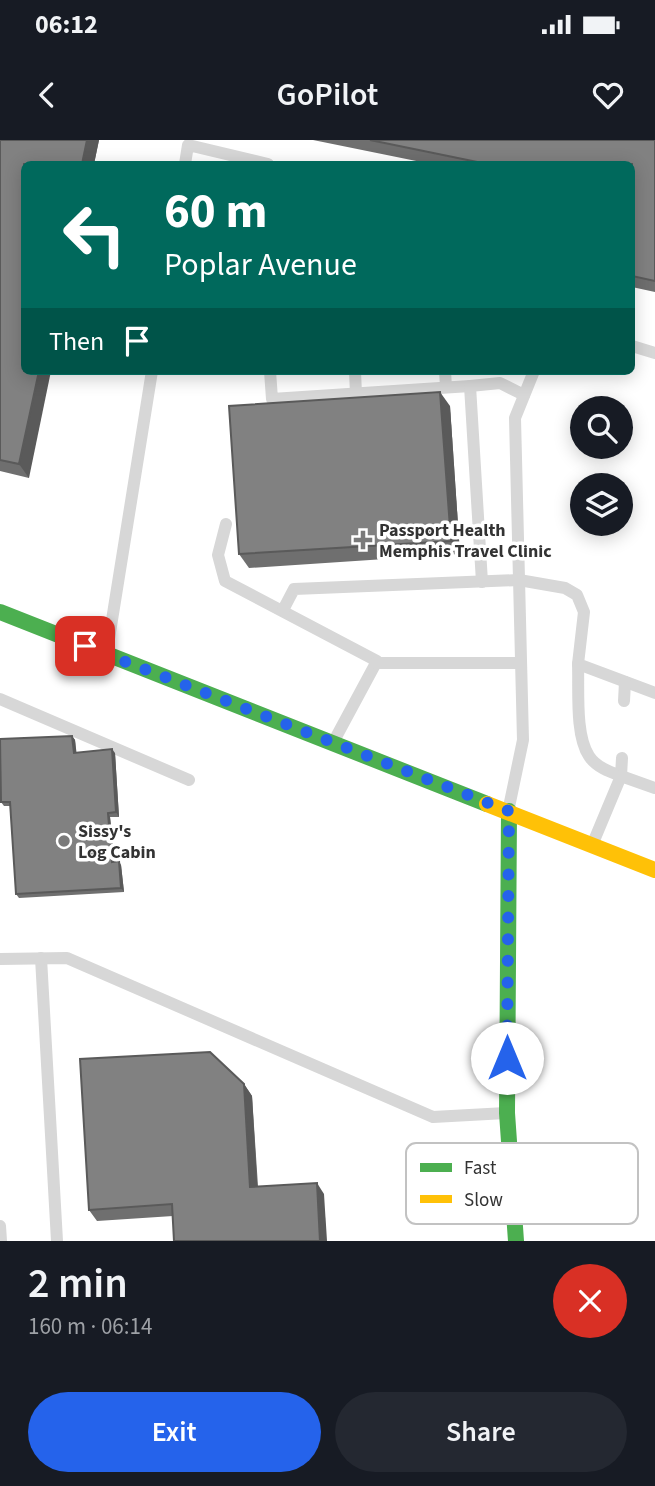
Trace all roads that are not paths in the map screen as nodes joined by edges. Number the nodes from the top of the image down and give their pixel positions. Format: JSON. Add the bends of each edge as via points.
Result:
{"nodes":[{"id":1,"x":185,"y":161,"type":"edge"},
{"id":2,"x":255,"y":161,"type":"edge"},
{"id":3,"x":635,"y":347,"type":"edge"},
{"id":4,"x":655,"y":353,"type":"edge"},
{"id":5,"x":151,"y":375,"type":"edge"},
{"id":6,"x":270,"y":375,"type":"edge"},
{"id":7,"x":355,"y":375,"type":"edge"},
{"id":8,"x":445,"y":375,"type":"edge"},
{"id":9,"x":532,"y":375,"type":"edge"},
{"id":10,"x":499,"y":377,"type":"edge"},
{"id":11,"x":470,"y":386,"type":"junction"},
{"id":12,"x":446,"y":387,"type":"junction"},
{"id":13,"x":356,"y":394,"type":"junction"},
{"id":14,"x":524,"y":395,"type":"junction"},
{"id":15,"x":226,"y":524,"type":"dead end"},
{"id":16,"x":519,"y":580,"type":"junction"},
{"id":17,"x":482,"y":582,"type":"junction"},
{"id":18,"x":283,"y":610,"type":"junction"},
{"id":19,"x":0,"y":612,"type":"edge"},
{"id":20,"x":107,"y":654,"type":"junction"},
{"id":21,"x":376,"y":663,"type":"junction"},
{"id":22,"x":521,"y":663,"type":"junction"},
{"id":23,"x":578,"y":664,"type":"junction"},
{"id":24,"x":625,"y":682,"type":"junction"},
{"id":25,"x":655,"y":693,"type":"edge"},
{"id":26,"x":0,"y":699,"type":"edge"},
{"id":27,"x":624,"y":701,"type":"dead end"},
{"id":28,"x":333,"y":743,"type":"junction"},
{"id":29,"x":622,"y":758,"type":"dead end"},
{"id":30,"x":621,"y":776,"type":"junction"},
{"id":31,"x":189,"y":780,"type":"dead end"},
{"id":32,"x":655,"y":788,"type":"edge"},
{"id":33,"x":509,"y":811,"type":"junction"},
{"id":34,"x":593,"y":845,"type":"junction"},
{"id":35,"x":655,"y":870,"type":"edge"},
{"id":36,"x":41,"y":958,"type":"junction"},
{"id":37,"x":0,"y":959,"type":"edge"},
{"id":38,"x":507,"y":1113,"type":"junction"},
{"id":39,"x":509,"y":1143,"type":"edge"},
{"id":40,"x":0,"y":1226,"type":"edge"},
{"id":41,"x":1,"y":1241,"type":"edge"},
{"id":42,"x":57,"y":1241,"type":"edge"}],
"edges":[{"from":1,"to":2,"type":"lane","via":[[188,145]]},
{"from":3,"to":4,"type":"lane"},
{"from":5,"to":20,"type":"lane"},
{"from":6,"to":13,"type":"lane","via":[[272,399]]},
{"from":7,"to":13,"type":"lane"},
{"from":8,"to":12,"type":"lane"},
{"from":9,"to":14,"type":"lane"},
{"from":10,"to":11,"type":"lane"},
{"from":10,"to":14,"type":"lane"},
{"from":11,"to":12,"type":"lane"},
{"from":11,"to":17,"type":"lane"},
{"from":12,"to":13,"type":"lane"},
{"from":14,"to":16,"type":"lane","via":[[514,418]]},
{"from":15,"to":18,"type":"lane","via":[[218,555],[225,581]]},
{"from":16,"to":17,"type":"lane"},
{"from":16,"to":22,"type":"lane"},
{"from":16,"to":23,"type":"lane","via":[[565,588],[577,595],[584,612]]},
{"from":17,"to":18,"type":"lane","via":[[294,589]]},
{"from":18,"to":21,"type":"lane"},
{"from":19,"to":20,"type":"main road"},
{"from":20,"to":28,"type":"main road"},
{"from":21,"to":22,"type":"lane"},
{"from":21,"to":28,"type":"lane"},
{"from":22,"to":33,"type":"lane","via":[[523,740]]},
{"from":23,"to":24,"type":"lane"},
{"from":23,"to":30,"type":"lane","via":[[581,736],[589,757]]},
{"from":24,"to":25,"type":"lane"},
{"from":24,"to":27,"type":"lane"},
{"from":26,"to":31,"type":"lane"},
{"from":28,"to":33,"type":"main road"},
{"from":29,"to":30,"type":"lane"},
{"from":30,"to":32,"type":"lane"},
{"from":30,"to":34,"type":"lane"},
{"from":33,"to":34,"type":"main road"},
{"from":33,"to":38,"type":"main road"},
{"from":34,"to":35,"type":"main road"},
{"from":36,"to":37,"type":"lane"},
{"from":36,"to":38,"type":"lane","via":[[79,963],[433,1117]]},
{"from":36,"to":42,"type":"lane"},
{"from":38,"to":39,"type":"main road"},
{"from":40,"to":41,"type":"lane"}]}
